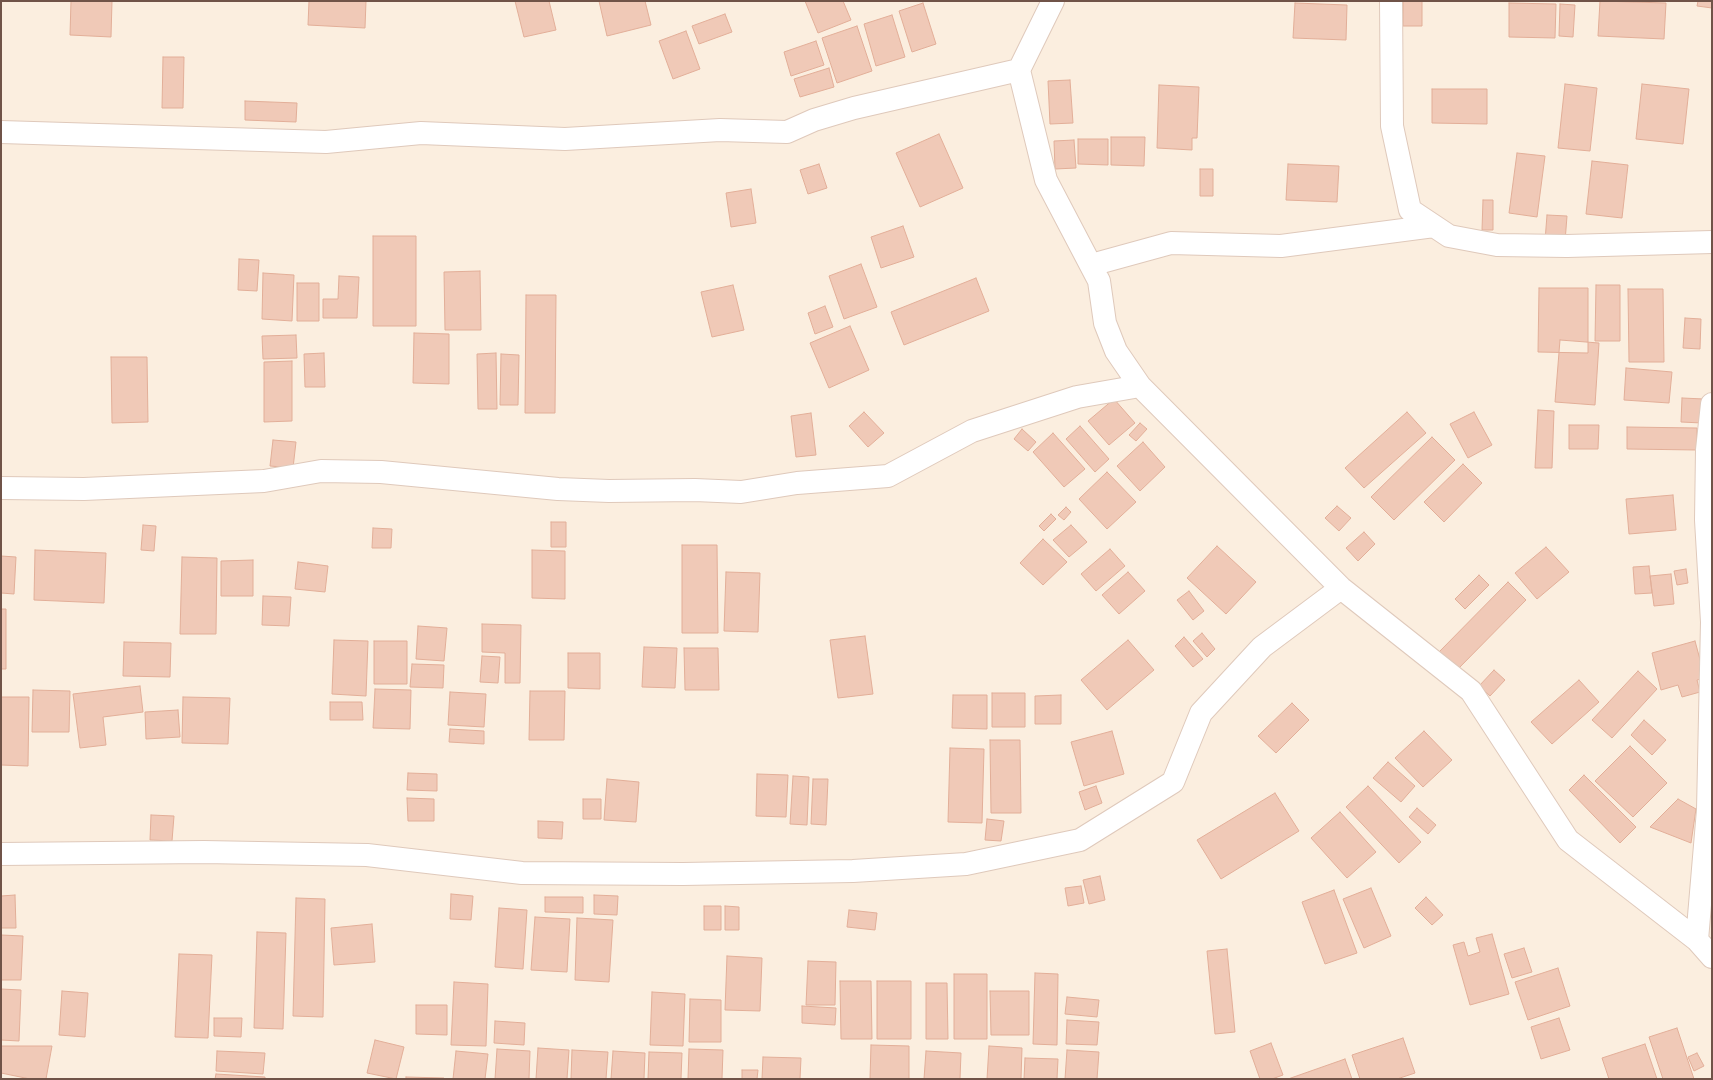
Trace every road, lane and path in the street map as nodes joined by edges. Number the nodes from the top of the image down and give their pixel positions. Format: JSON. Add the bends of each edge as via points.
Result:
{"nodes":[{"id":1,"x":1053,"y":1,"type":"edge"},
{"id":2,"x":1391,"y":1,"type":"edge"},
{"id":3,"x":1019,"y":70,"type":"junction"},
{"id":4,"x":1,"y":132,"type":"edge"},
{"id":5,"x":1434,"y":226,"type":"junction"},
{"id":6,"x":1712,"y":242,"type":"edge"},
{"id":7,"x":1091,"y":265,"type":"junction"},
{"id":8,"x":1140,"y":386,"type":"junction"},
{"id":9,"x":1712,"y":404,"type":"edge"},
{"id":10,"x":1,"y":488,"type":"edge"},
{"id":11,"x":1341,"y":588,"type":"junction"},
{"id":12,"x":1,"y":854,"type":"edge"},
{"id":13,"x":1697,"y":940,"type":"junction"},
{"id":14,"x":1712,"y":957,"type":"edge"}],
"edges":[{"from":1,"to":3,"type":"street"},
{"from":2,"to":5,"type":"street","via":[[1392,126],[1410,210]]},
{"from":3,"to":4,"type":"street","via":[[854,108],[814,120],[787,132],[720,130],[565,139],[421,133],[326,142]]},
{"from":3,"to":7,"type":"street","via":[[1046,180]]},
{"from":5,"to":6,"type":"street","via":[[1449,236],[1497,245]]},
{"from":5,"to":7,"type":"street","via":[[1281,246],[1171,243]]},
{"from":7,"to":8,"type":"street","via":[[1099,282],[1105,323],[1116,351]]},
{"from":8,"to":10,"type":"street","via":[[1076,398],[972,431],[888,476],[797,483],[740,492],[558,489],[381,472],[336,471],[321,471],[264,481],[84,489]]},
{"from":8,"to":11,"type":"street"},
{"from":9,"to":13,"type":"street","via":[[1706,457],[1706,520],[1712,622],[1708,810]]},
{"from":11,"to":12,"type":"street","via":[[1262,647],[1201,713],[1173,782],[1080,840],[966,864],[845,871],[530,873],[367,855],[204,852]]},
{"from":11,"to":13,"type":"street","via":[[1471,691],[1568,840]]},
{"from":13,"to":14,"type":"street"}]}
